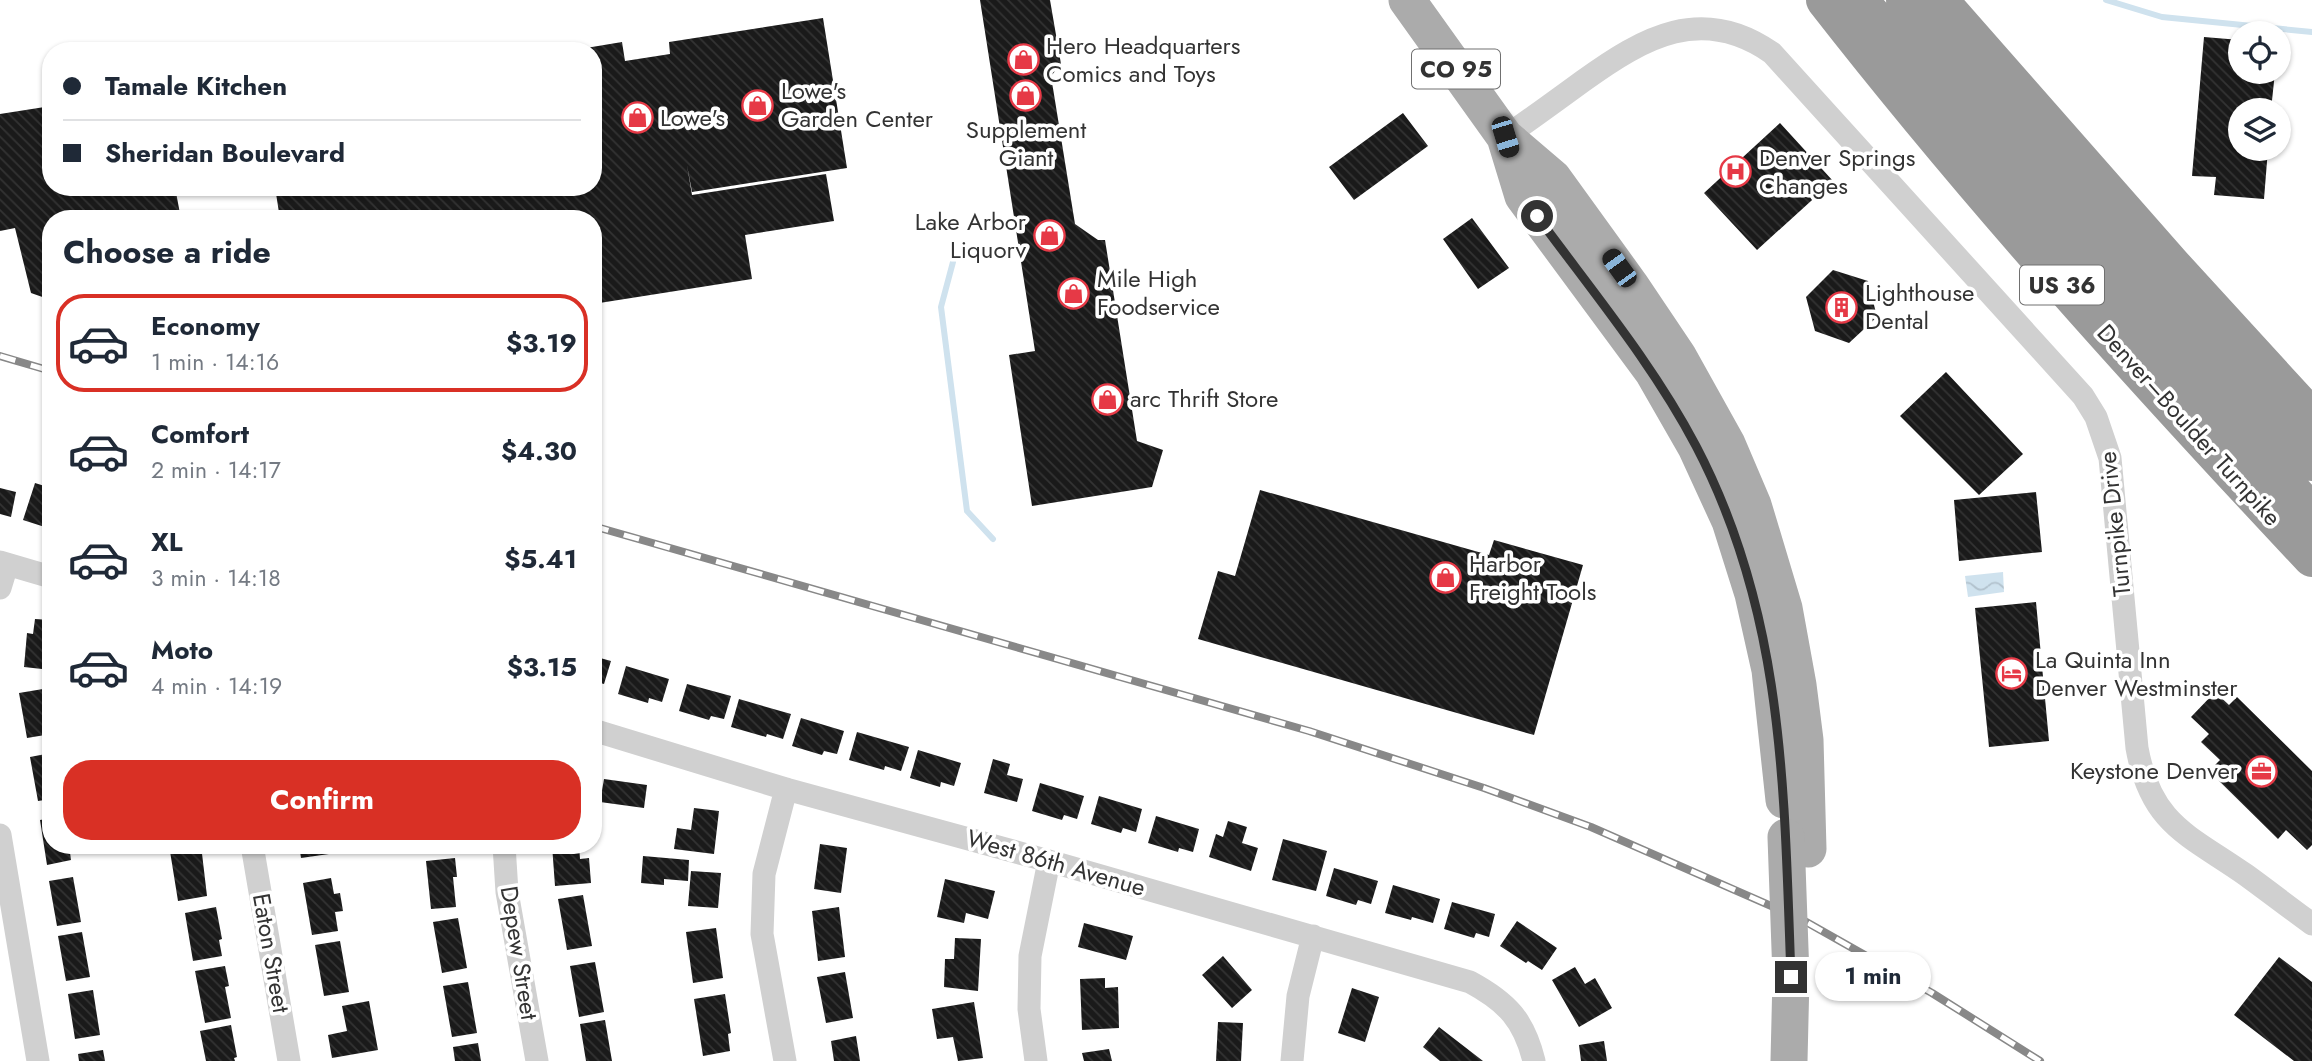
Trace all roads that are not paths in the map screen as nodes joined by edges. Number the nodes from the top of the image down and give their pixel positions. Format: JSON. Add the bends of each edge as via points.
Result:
{"nodes":[{"id":1,"x":1407,"y":0,"type":"edge"},
{"id":2,"x":1825,"y":0,"type":"edge"},
{"id":3,"x":1859,"y":0,"type":"edge"},
{"id":4,"x":1905,"y":0,"type":"edge"},
{"id":5,"x":1939,"y":0,"type":"edge"},
{"id":6,"x":1505,"y":137,"type":"junction"},
{"id":7,"x":2312,"y":418,"type":"edge"},
{"id":8,"x":2312,"y":462,"type":"edge"},
{"id":9,"x":2312,"y":513,"type":"edge"},
{"id":10,"x":2312,"y":558,"type":"edge"},
{"id":11,"x":4,"y":564,"type":"edge"},
{"id":12,"x":42,"y":575,"type":"edge"},
{"id":13,"x":0,"y":589,"type":"edge"},
{"id":14,"x":602,"y":733,"type":"edge"},
{"id":15,"x":786,"y":789,"type":"junction"},
{"id":16,"x":0,"y":835,"type":"edge"},
{"id":17,"x":254,"y":854,"type":"edge"},
{"id":18,"x":505,"y":854,"type":"edge"},
{"id":19,"x":1049,"y":861,"type":"junction"},
{"id":20,"x":2312,"y":924,"type":"edge"},
{"id":21,"x":1313,"y":936,"type":"junction"},
{"id":22,"x":1803,"y":983,"type":"junction"},
{"id":23,"x":38,"y":1061,"type":"edge"},
{"id":24,"x":289,"y":1061,"type":"edge"},
{"id":25,"x":537,"y":1061,"type":"edge"},
{"id":26,"x":785,"y":1061,"type":"edge"},
{"id":27,"x":1036,"y":1061,"type":"edge"},
{"id":28,"x":1292,"y":1061,"type":"edge"},
{"id":29,"x":1534,"y":1061,"type":"edge"},
{"id":30,"x":1789,"y":1061,"type":"edge"},
{"id":31,"x":1814,"y":1061,"type":"edge"}],
"edges":[{"from":1,"to":6,"type":"main road","number":"CO 95"},
{"from":2,"to":10,"type":"highway","name":"Denver–Boulder Turnpike","number":"US 36","via":[[2002,216]]},
{"from":3,"to":9,"type":"highway","via":[[2051,226]]},
{"from":4,"to":8,"type":"highway","via":[[2097,225]]},
{"from":5,"to":7,"type":"highway"},
{"from":6,"to":20,"type":"street","name":"Turnpike Drive","via":[[1634,46],[1669,33],[1703,28],[1722,31],[1743,36],[1772,53],[2083,396],[2096,417],[2110,458],[2137,748],[2145,781],[2157,805],[2181,832]]},
{"from":6,"to":22,"type":"main road","number":"CO 95","via":[[1553,178],[1619,268],[1678,356],[1727,444],[1753,505],[1784,608],[1805,740],[1797,843]]},
{"from":11,"to":12,"type":"street"},
{"from":11,"to":13,"type":"street"},
{"from":14,"to":15,"type":"street","name":"West 86th Avenue"},
{"from":15,"to":19,"type":"street","name":"West 86th Avenue"},
{"from":15,"to":26,"type":"street","via":[[764,874],[762,934]]},
{"from":16,"to":23,"type":"street"},
{"from":17,"to":24,"type":"street","name":"Eaton Street"},
{"from":18,"to":25,"type":"street","name":"Depew Street"},
{"from":19,"to":21,"type":"street","name":"West 86th Avenue"},
{"from":19,"to":27,"type":"street","via":[[1030,956],[1029,1009]]},
{"from":21,"to":28,"type":"street","via":[[1298,996]]},
{"from":21,"to":29,"type":"street","name":"West 86th Avenue","via":[[1470,982],[1511,1010],[1526,1033]]},
{"from":22,"to":30,"type":"main road","number":"CO 95"},
{"from":22,"to":31,"type":"main road","number":"CO 95"}]}
